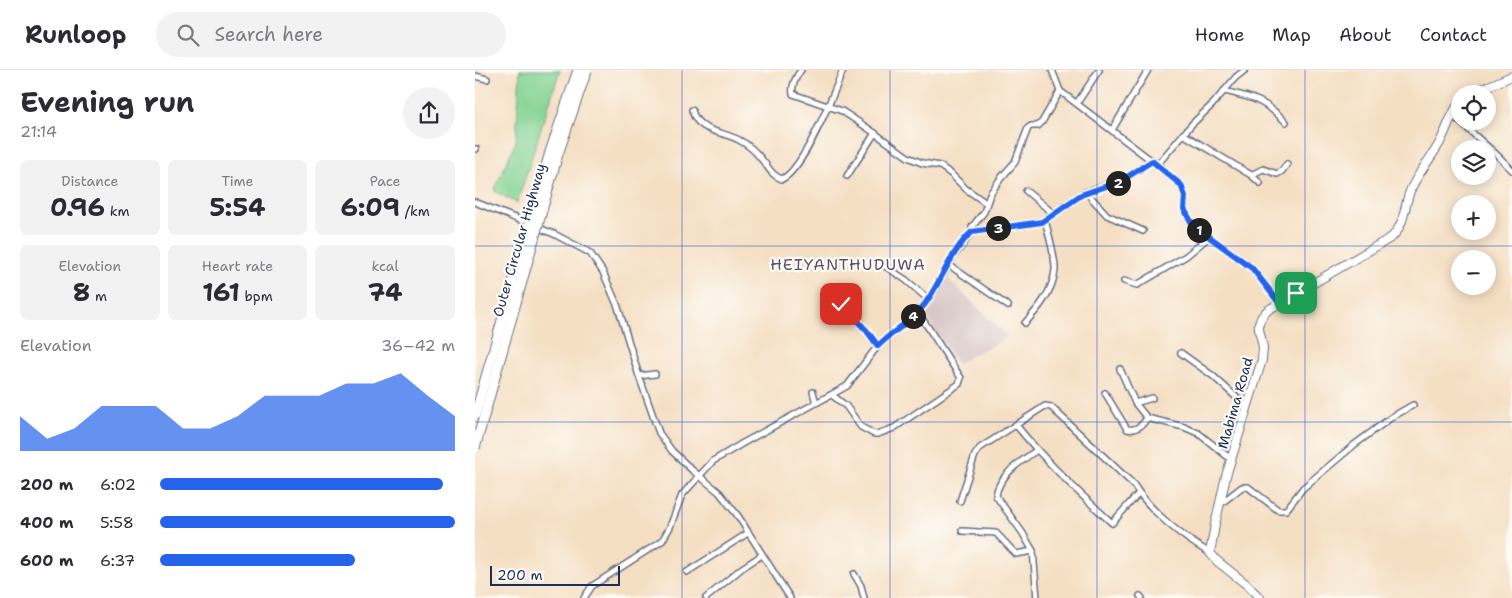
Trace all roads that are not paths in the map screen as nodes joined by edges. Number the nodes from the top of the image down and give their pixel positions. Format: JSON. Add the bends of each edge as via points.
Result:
{"nodes":[{"id":1,"x":578,"y":70,"type":"edge"},
{"id":2,"x":587,"y":70,"type":"edge"},
{"id":3,"x":801,"y":70,"type":"edge"},
{"id":4,"x":843,"y":70,"type":"edge"},
{"id":5,"x":1052,"y":70,"type":"edge"},
{"id":6,"x":1099,"y":70,"type":"edge"},
{"id":7,"x":1148,"y":70,"type":"edge"},
{"id":8,"x":1245,"y":70,"type":"edge"},
{"id":9,"x":475,"y":76,"type":"edge"},
{"id":10,"x":1512,"y":76,"type":"edge"},
{"id":11,"x":487,"y":79,"type":"dead end"},
{"id":12,"x":1491,"y":85,"type":"edge"},
{"id":13,"x":1060,"y":91,"type":"junction"},
{"id":14,"x":1224,"y":91,"type":"junction"},
{"id":15,"x":1077,"y":104,"type":"junction"},
{"id":16,"x":828,"y":106,"type":"junction"},
{"id":17,"x":692,"y":110,"type":"dead end"},
{"id":18,"x":1451,"y":117,"type":"edge"},
{"id":19,"x":1286,"y":122,"type":"dead end"},
{"id":20,"x":1112,"y":130,"type":"junction"},
{"id":21,"x":1469,"y":130,"type":"edge"},
{"id":22,"x":875,"y":133,"type":"junction"},
{"id":23,"x":1183,"y":134,"type":"junction"},
{"id":24,"x":1152,"y":161,"type":"junction"},
{"id":25,"x":1287,"y":164,"type":"dead end"},
{"id":26,"x":1157,"y":165,"type":"junction"},
{"id":27,"x":1512,"y":170,"type":"edge"},
{"id":28,"x":1251,"y":175,"type":"junction"},
{"id":29,"x":847,"y":176,"type":"dead end"},
{"id":30,"x":1260,"y":183,"type":"dead end"},
{"id":31,"x":1026,"y":191,"type":"dead end"},
{"id":32,"x":1086,"y":192,"type":"junction"},
{"id":33,"x":475,"y":202,"type":"edge"},
{"id":34,"x":987,"y":203,"type":"junction"},
{"id":35,"x":1054,"y":214,"type":"junction"},
{"id":36,"x":1045,"y":220,"type":"junction"},
{"id":37,"x":1143,"y":231,"type":"dead end"},
{"id":38,"x":972,"y":232,"type":"junction"},
{"id":39,"x":1209,"y":237,"type":"junction"},
{"id":40,"x":949,"y":265,"type":"junction"},
{"id":41,"x":885,"y":266,"type":"dead end"},
{"id":42,"x":1124,"y":280,"type":"dead end"},
{"id":43,"x":854,"y":289,"type":"dead end"},
{"id":44,"x":928,"y":299,"type":"junction"},
{"id":45,"x":838,"y":303,"type":"junction"},
{"id":46,"x":1280,"y":304,"type":"junction"},
{"id":47,"x":1008,"y":306,"type":"dead end"},
{"id":48,"x":828,"y":311,"type":"dead end"},
{"id":49,"x":918,"y":312,"type":"junction"},
{"id":50,"x":1025,"y":323,"type":"dead end"},
{"id":51,"x":878,"y":346,"type":"junction"},
{"id":52,"x":1181,"y":353,"type":"dead end"},
{"id":53,"x":1120,"y":369,"type":"dead end"},
{"id":54,"x":655,"y":374,"type":"dead end"},
{"id":55,"x":639,"y":376,"type":"junction"},
{"id":56,"x":813,"y":392,"type":"dead end"},
{"id":57,"x":1105,"y":393,"type":"dead end"},
{"id":58,"x":832,"y":395,"type":"junction"},
{"id":59,"x":1152,"y":398,"type":"dead end"},
{"id":60,"x":816,"y":403,"type":"junction"},
{"id":61,"x":1135,"y":403,"type":"junction"},
{"id":62,"x":1413,"y":406,"type":"dead end"},
{"id":63,"x":1247,"y":407,"type":"junction"},
{"id":64,"x":475,"y":415,"type":"edge"},
{"id":65,"x":1147,"y":418,"type":"junction"},
{"id":66,"x":1016,"y":425,"type":"junction"},
{"id":67,"x":475,"y":448,"type":"edge"},
{"id":68,"x":1037,"y":450,"type":"junction"},
{"id":69,"x":1232,"y":460,"type":"junction"},
{"id":70,"x":699,"y":475,"type":"junction"},
{"id":71,"x":1139,"y":493,"type":"junction"},
{"id":72,"x":960,"y":501,"type":"dead end"},
{"id":73,"x":1219,"y":506,"type":"junction"},
{"id":74,"x":962,"y":531,"type":"dead end"},
{"id":75,"x":748,"y":533,"type":"junction"},
{"id":76,"x":1033,"y":551,"type":"junction"},
{"id":77,"x":1210,"y":553,"type":"junction"},
{"id":78,"x":762,"y":555,"type":"junction"},
{"id":79,"x":687,"y":572,"type":"dead end"},
{"id":80,"x":854,"y":574,"type":"dead end"},
{"id":81,"x":584,"y":598,"type":"edge"},
{"id":82,"x":706,"y":598,"type":"edge"},
{"id":83,"x":790,"y":598,"type":"edge"},
{"id":84,"x":863,"y":598,"type":"edge"},
{"id":85,"x":1037,"y":598,"type":"edge"},
{"id":86,"x":1260,"y":598,"type":"edge"}],
"edges":[{"from":1,"to":64,"type":"highway","name":"Outer Circular Highway","bridge":true,"via":[[550,152]]},
{"from":2,"to":67,"type":"highway","name":"Outer Circular Highway","bridge":true,"via":[[558,154]]},
{"from":3,"to":16,"type":"street","via":[[793,94]]},
{"from":4,"to":16,"type":"street"},
{"from":5,"to":13,"type":"street"},
{"from":6,"to":15,"type":"street"},
{"from":7,"to":20,"type":"street"},
{"from":8,"to":14,"type":"street"},
{"from":9,"to":11,"type":"street"},
{"from":10,"to":12,"type":"main road"},
{"from":13,"to":15,"type":"street"},
{"from":13,"to":34,"type":"street","via":[[1038,126],[1028,128],[1015,162],[1001,178]]},
{"from":14,"to":19,"type":"street","via":[[1261,101]]},
{"from":14,"to":23,"type":"street"},
{"from":15,"to":20,"type":"street"},
{"from":16,"to":17,"type":"street","via":[[792,173],[782,179],[773,175],[741,141],[699,124]]},
{"from":16,"to":22,"type":"street"},
{"from":18,"to":46,"type":"main road","name":"Mabima Road","via":[[1440,143],[1409,194],[1397,232]]},
{"from":20,"to":24,"type":"street"},
{"from":21,"to":27,"type":"street"},
{"from":22,"to":29,"type":"street"},
{"from":22,"to":34,"type":"street","via":[[908,157],[940,166]]},
{"from":23,"to":26,"type":"street"},
{"from":23,"to":28,"type":"street"},
{"from":24,"to":26,"type":"street"},
{"from":24,"to":32,"type":"street","via":[[1121,181]]},
{"from":25,"to":28,"type":"street","via":[[1277,174],[1263,169]]},
{"from":26,"to":39,"type":"street","via":[[1181,185],[1186,214],[1193,225]]},
{"from":28,"to":30,"type":"street"},
{"from":31,"to":35,"type":"street"},
{"from":32,"to":35,"type":"street"},
{"from":32,"to":37,"type":"street","via":[[1107,215]]},
{"from":33,"to":55,"type":"street","via":[[554,234],[590,253],[603,272],[618,307]]},
{"from":34,"to":38,"type":"street"},
{"from":35,"to":36,"type":"street"},
{"from":36,"to":38,"type":"street"},
{"from":36,"to":50,"type":"street","via":[[1055,268],[1042,304]]},
{"from":38,"to":40,"type":"street"},
{"from":39,"to":42,"type":"street","via":[[1186,256],[1137,285]]},
{"from":39,"to":46,"type":"street","via":[[1252,268]]},
{"from":40,"to":44,"type":"street"},
{"from":40,"to":47,"type":"street"},
{"from":41,"to":44,"type":"street"},
{"from":43,"to":45,"type":"street","via":[[850,286],[839,297]]},
{"from":44,"to":49,"type":"street"},
{"from":45,"to":48,"type":"street"},
{"from":45,"to":51,"type":"street"},
{"from":46,"to":63,"type":"main road","name":"Mabima Road","via":[[1268,310],[1259,322],[1262,360]]},
{"from":49,"to":51,"type":"street"},
{"from":49,"to":58,"type":"street","via":[[961,378],[959,384],[879,434],[861,427],[846,406]]},
{"from":51,"to":58,"type":"street","via":[[852,381]]},
{"from":52,"to":63,"type":"street"},
{"from":53,"to":61,"type":"street"},
{"from":54,"to":55,"type":"street"},
{"from":55,"to":70,"type":"street","via":[[659,434],[672,451]]},
{"from":56,"to":60,"type":"street"},
{"from":57,"to":65,"type":"street","via":[[1127,429],[1141,426]]},
{"from":58,"to":60,"type":"street"},
{"from":59,"to":61,"type":"street"},
{"from":60,"to":70,"type":"street","via":[[721,455]]},
{"from":61,"to":65,"type":"street"},
{"from":62,"to":73,"type":"street","via":[[1354,445],[1303,488],[1286,510],[1278,510],[1247,487],[1242,487]]},
{"from":63,"to":69,"type":"main road","name":"Mabima Road"},
{"from":65,"to":69,"type":"street","via":[[1198,433]]},
{"from":66,"to":68,"type":"street"},
{"from":66,"to":71,"type":"street","via":[[1045,406],[1051,406]]},
{"from":66,"to":72,"type":"street","via":[[980,448]]},
{"from":68,"to":71,"type":"street","via":[[1073,489],[1112,523]]},
{"from":68,"to":76,"type":"street","via":[[1017,464],[997,489],[996,496]]},
{"from":69,"to":73,"type":"main road","name":"Mabima Road"},
{"from":70,"to":75,"type":"street","via":[[719,492]]},
{"from":70,"to":81,"type":"street","via":[[682,495],[662,540],[592,586]]},
{"from":71,"to":77,"type":"street","via":[[1168,523]]},
{"from":73,"to":77,"type":"main road","name":"Mabima Road"},
{"from":74,"to":76,"type":"street","via":[[995,533],[1016,554]]},
{"from":75,"to":78,"type":"street"},
{"from":75,"to":79,"type":"street"},
{"from":76,"to":85,"type":"street"},
{"from":77,"to":86,"type":"main road"},
{"from":78,"to":82,"type":"street"},
{"from":78,"to":83,"type":"street"},
{"from":80,"to":84,"type":"street"}]}
